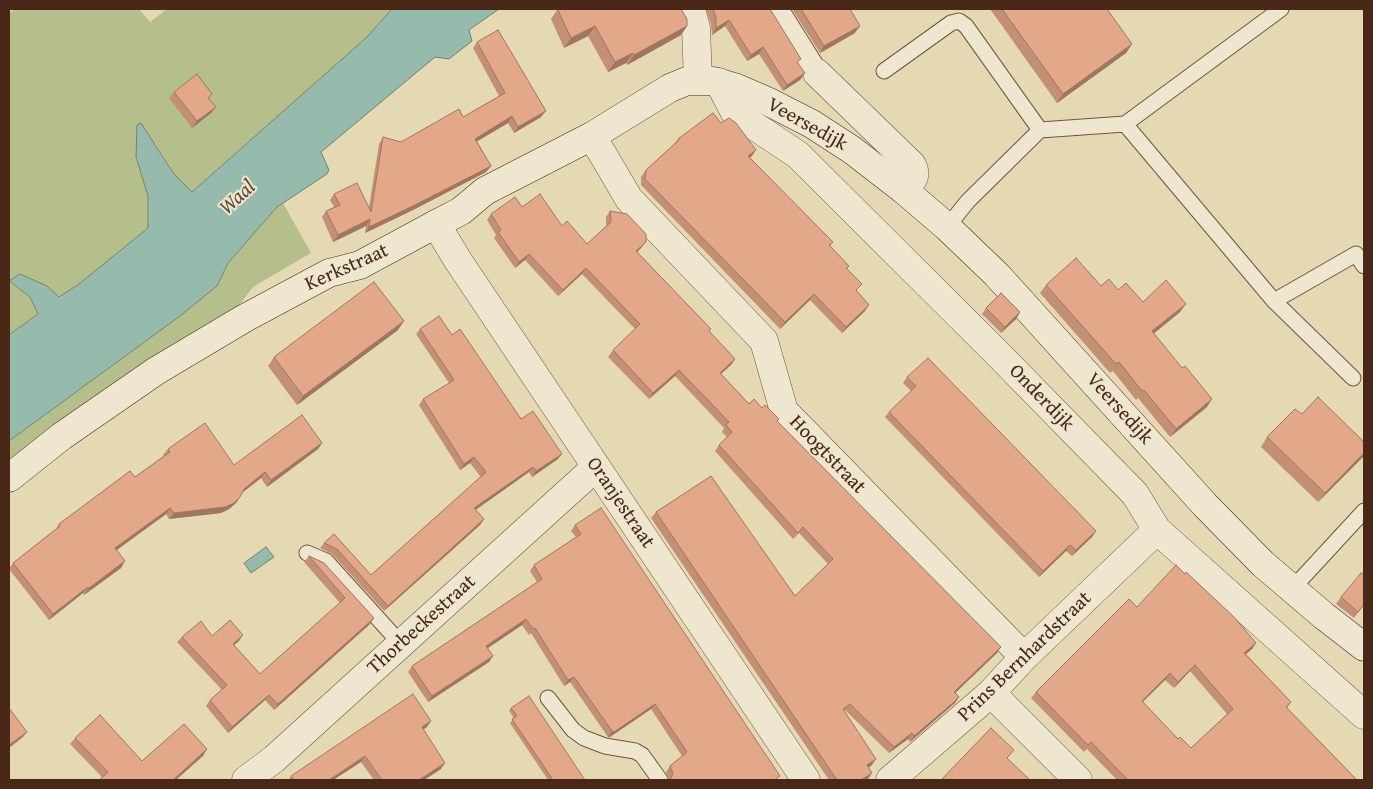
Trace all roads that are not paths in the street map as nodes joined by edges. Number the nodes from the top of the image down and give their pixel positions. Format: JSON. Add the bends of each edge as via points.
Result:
{"nodes":[{"id":1,"x":691,"y":9,"type":"edge"},
{"id":2,"x":777,"y":9,"type":"edge"},
{"id":3,"x":1281,"y":9,"type":"edge"},
{"id":4,"x":884,"y":71,"type":"dead end"},
{"id":5,"x":817,"y":73,"type":"joint"},
{"id":6,"x":709,"y":81,"type":"junction"},
{"id":7,"x":1125,"y":124,"type":"junction"},
{"id":8,"x":1040,"y":130,"type":"junction"},
{"id":9,"x":592,"y":136,"type":"junction"},
{"id":10,"x":906,"y":191,"type":"junction"},
{"id":11,"x":436,"y":224,"type":"junction"},
{"id":12,"x":947,"y":227,"type":"junction"},
{"id":13,"x":1364,"y":266,"type":"edge"},
{"id":14,"x":1274,"y":301,"type":"junction"},
{"id":15,"x":1353,"y":378,"type":"dead end"},
{"id":16,"x":596,"y":467,"type":"junction"},
{"id":17,"x":9,"y":478,"type":"edge"},
{"id":18,"x":1364,"y":511,"type":"edge"},
{"id":19,"x":1157,"y":530,"type":"junction"},
{"id":20,"x":307,"y":553,"type":"dead end"},
{"id":21,"x":1292,"y":589,"type":"junction"},
{"id":22,"x":401,"y":644,"type":"junction"},
{"id":23,"x":1364,"y":647,"type":"edge"},
{"id":24,"x":1024,"y":657,"type":"junction"},
{"id":25,"x":991,"y":693,"type":"junction"},
{"id":26,"x":548,"y":698,"type":"dead end"},
{"id":27,"x":1364,"y":715,"type":"edge"},
{"id":28,"x":246,"y":780,"type":"edge"},
{"id":29,"x":660,"y":780,"type":"edge"},
{"id":30,"x":806,"y":780,"type":"edge"},
{"id":31,"x":890,"y":780,"type":"edge"},
{"id":32,"x":1078,"y":780,"type":"edge"}],
"edges":[{"from":1,"to":6,"type":"street"},
{"from":2,"to":5,"type":"street","name":"Veersedijk"},
{"from":3,"to":7,"type":"lane"},
{"from":4,"to":8,"type":"lane","via":[[951,23],[959,21],[966,26]]},
{"from":5,"to":10,"type":"street","name":"Veersedijk","via":[[912,165],[914,177]]},
{"from":6,"to":9,"type":"street","name":"Kerkstraat","via":[[687,81],[670,88]]},
{"from":6,"to":10,"type":"street","name":"Veersedijk","via":[[767,101],[812,124]]},
{"from":6,"to":19,"type":"street","name":"Onderdijk","via":[[735,113],[798,155],[997,353],[1135,494]]},
{"from":7,"to":8,"type":"lane"},
{"from":7,"to":14,"type":"lane"},
{"from":8,"to":12,"type":"lane","via":[[968,201]]},
{"from":9,"to":11,"type":"street","name":"Kerkstraat","via":[[485,192],[461,211]]},
{"from":9,"to":24,"type":"street","name":"Hoogtstraat","via":[[629,199],[764,341],[784,411]]},
{"from":10,"to":12,"type":"street","name":"Veersedijk"},
{"from":11,"to":16,"type":"street","name":"Oranjestraat"},
{"from":11,"to":17,"type":"street","name":"Kerkstraat","via":[[360,265],[329,273],[237,322],[140,381]]},
{"from":12,"to":21,"type":"street","name":"Veersedijk","via":[[1042,324],[1205,505]]},
{"from":13,"to":14,"type":"lane","via":[[1356,254]]},
{"from":14,"to":15,"type":"lane"},
{"from":16,"to":22,"type":"street","name":"Thorbeckestraat"},
{"from":16,"to":30,"type":"street","name":"Oranjestraat"},
{"from":18,"to":21,"type":"lane"},
{"from":19,"to":24,"type":"street","name":"Prins Bernhardstraat"},
{"from":19,"to":27,"type":"street","name":"Onderdijk"},
{"from":20,"to":22,"type":"lane","via":[[326,561]]},
{"from":21,"to":23,"type":"street","name":"Veersedijk"},
{"from":22,"to":28,"type":"street","name":"Thorbeckestraat","via":[[274,759]]},
{"from":24,"to":25,"type":"street","name":"Prins Bernhardstraat"},
{"from":25,"to":31,"type":"street","name":"Prins Bernhardstraat"},
{"from":25,"to":32,"type":"street"},
{"from":26,"to":29,"type":"lane","via":[[572,730],[605,746],[642,755]]}]}
